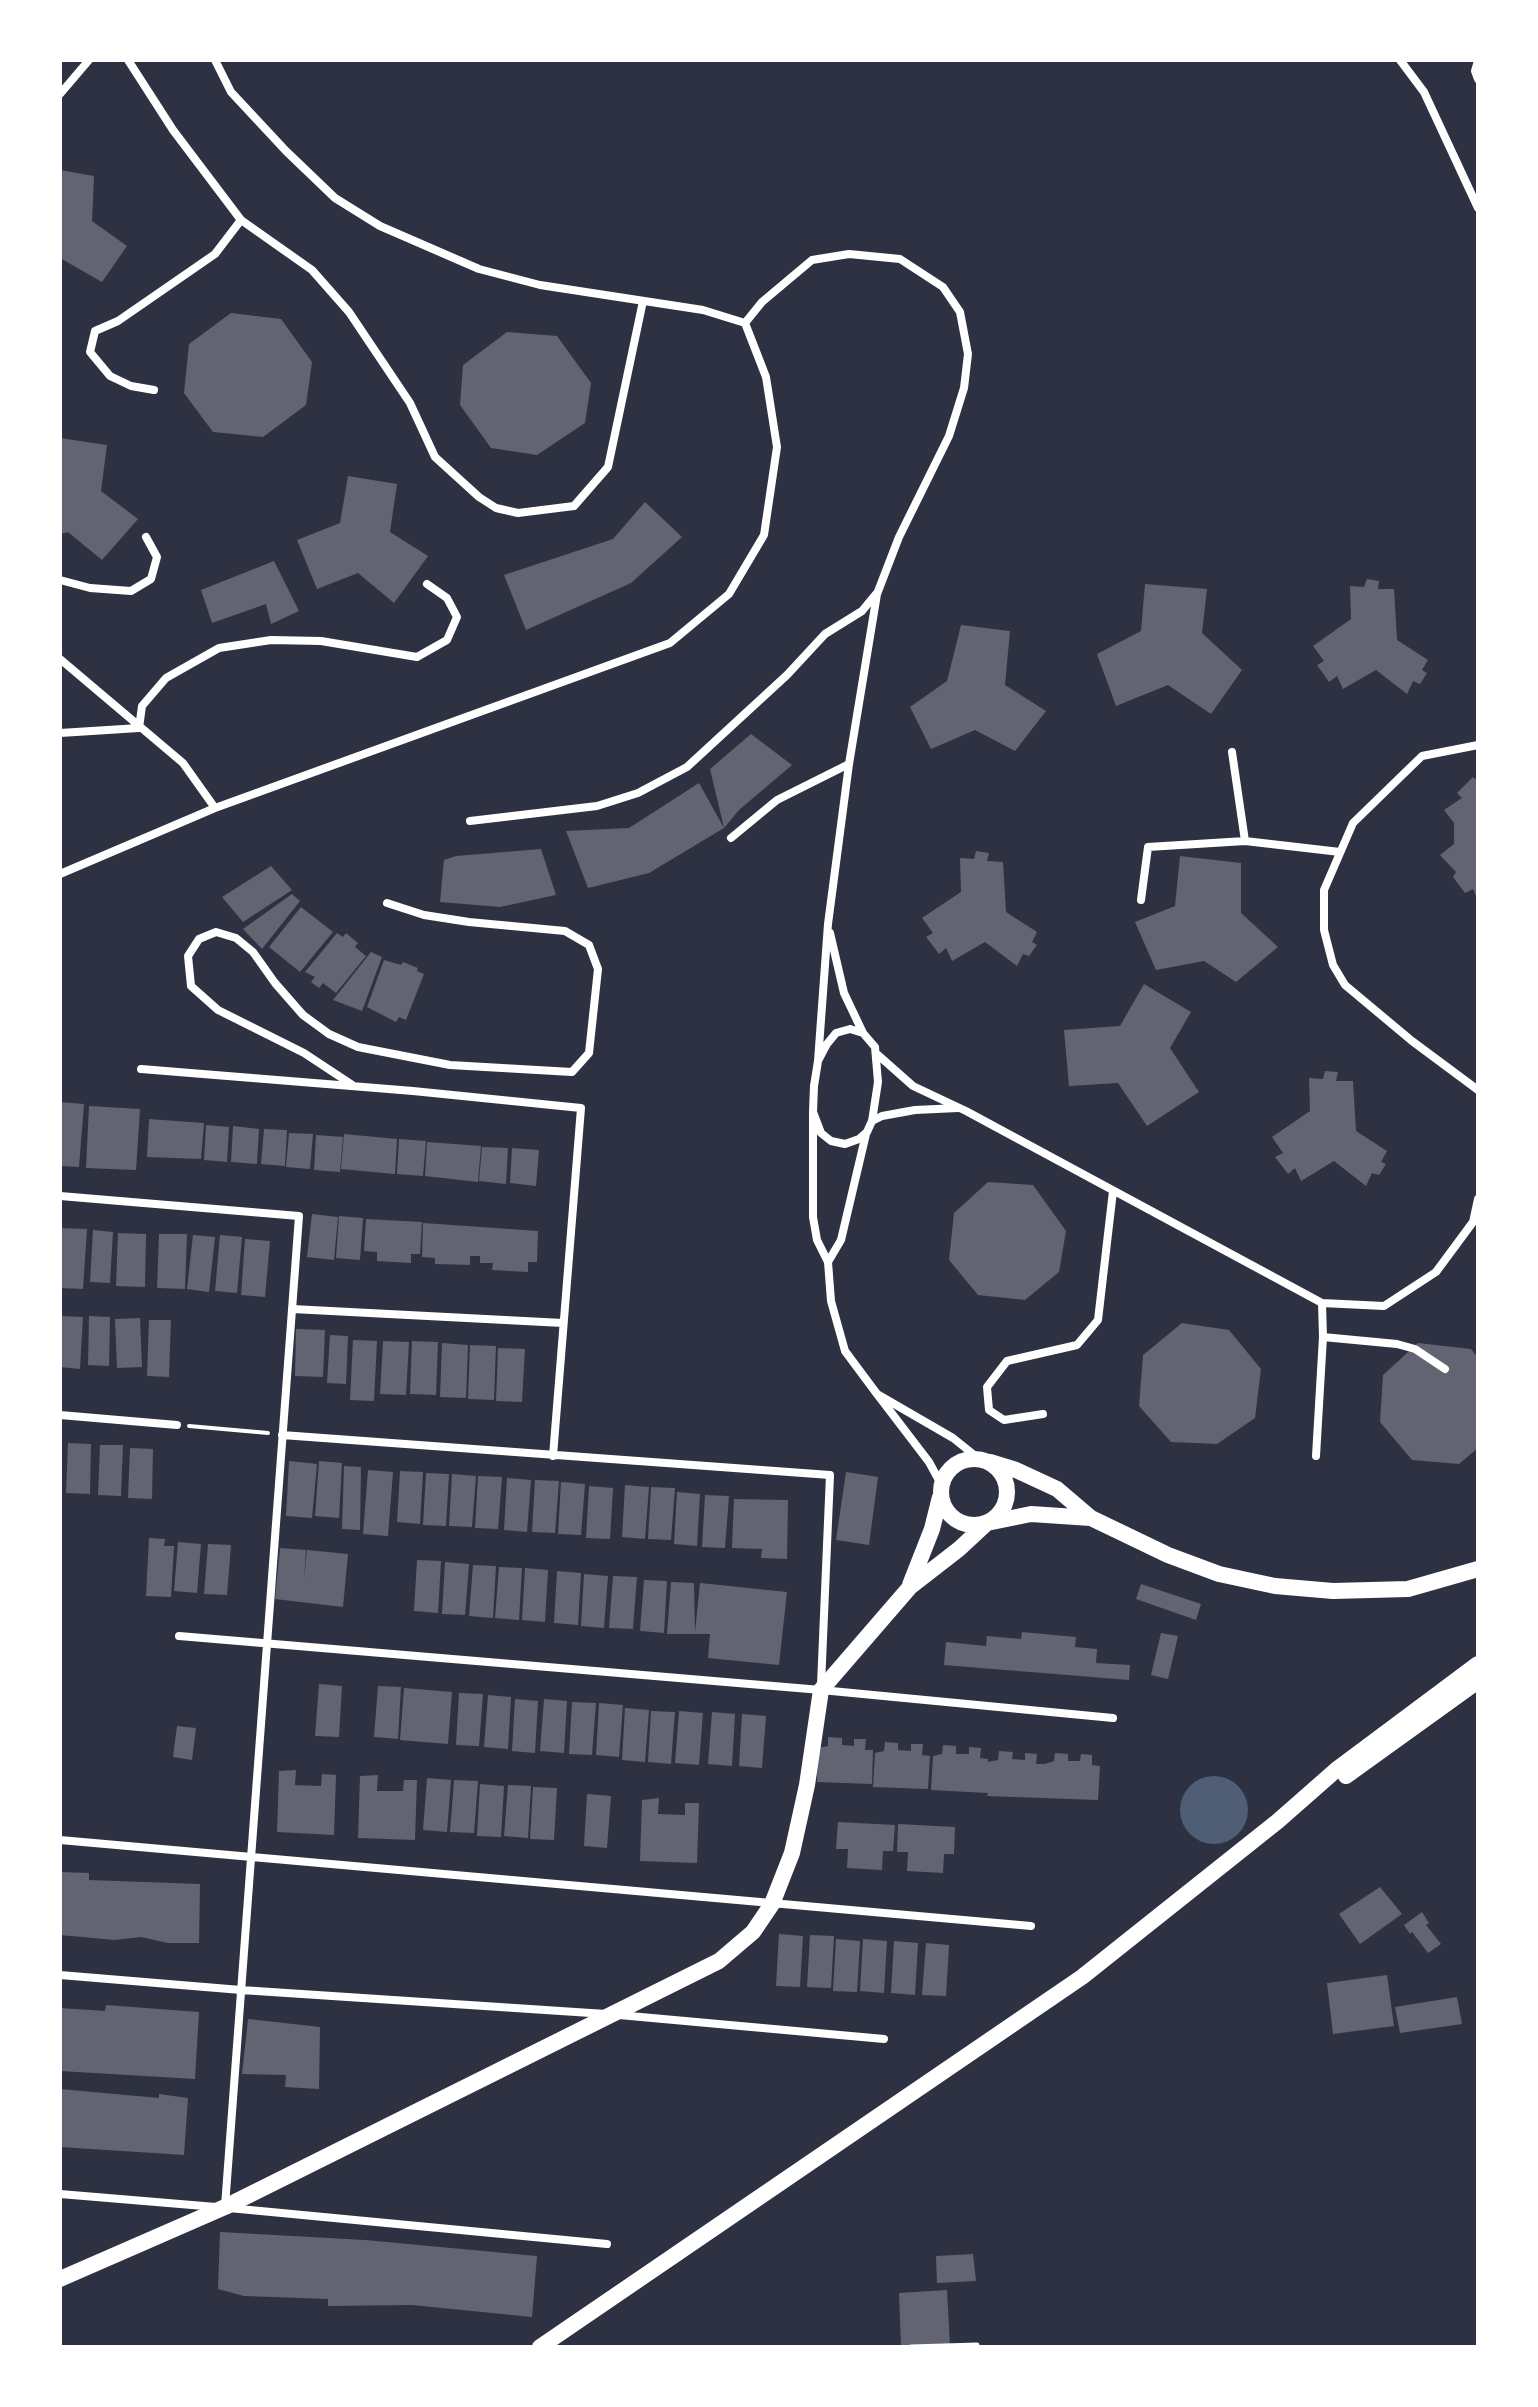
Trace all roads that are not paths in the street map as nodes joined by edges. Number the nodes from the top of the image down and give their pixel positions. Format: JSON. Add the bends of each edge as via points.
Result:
{"nodes":[{"id":1,"x":89,"y":60,"type":"edge"},
{"id":2,"x":128,"y":60,"type":"edge"},
{"id":3,"x":215,"y":60,"type":"edge"},
{"id":4,"x":1400,"y":60,"type":"edge"},
{"id":5,"x":1478,"y":61,"type":"edge"},
{"id":6,"x":1478,"y":79,"type":"edge"},
{"id":7,"x":60,"y":94,"type":"edge"},
{"id":8,"x":1478,"y":208,"type":"edge"},
{"id":9,"x":241,"y":220,"type":"junction"},
{"id":10,"x":643,"y":301,"type":"junction"},
{"id":11,"x":745,"y":323,"type":"junction"},
{"id":12,"x":154,"y":390,"type":"dead end"},
{"id":13,"x":146,"y":537,"type":"dead end"},
{"id":14,"x":60,"y":580,"type":"edge"},
{"id":15,"x":427,"y":584,"type":"dead end"},
{"id":16,"x":877,"y":594,"type":"junction"},
{"id":17,"x":60,"y":659,"type":"edge"},
{"id":18,"x":139,"y":728,"type":"junction"},
{"id":19,"x":60,"y":733,"type":"edge"},
{"id":20,"x":1478,"y":745,"type":"edge"},
{"id":21,"x":1232,"y":752,"type":"dead end"},
{"id":22,"x":849,"y":764,"type":"junction"},
{"id":23,"x":215,"y":808,"type":"junction"},
{"id":24,"x":470,"y":821,"type":"dead end"},
{"id":25,"x":731,"y":838,"type":"dead end"},
{"id":26,"x":1245,"y":841,"type":"junction"},
{"id":27,"x":1340,"y":852,"type":"junction"},
{"id":28,"x":60,"y":874,"type":"edge"},
{"id":29,"x":1141,"y":900,"type":"dead end"},
{"id":30,"x":387,"y":903,"type":"dead end"},
{"id":31,"x":828,"y":924,"type":"junction"},
{"id":32,"x":863,"y":1033,"type":"junction"},
{"id":33,"x":878,"y":1055,"type":"junction"},
{"id":34,"x":818,"y":1061,"type":"junction"},
{"id":35,"x":141,"y":1069,"type":"dead end"},
{"id":36,"x":354,"y":1086,"type":"junction"},
{"id":37,"x":1478,"y":1090,"type":"edge"},
{"id":38,"x":958,"y":1108,"type":"junction"},
{"id":39,"x":813,"y":1112,"type":"junction"},
{"id":40,"x":872,"y":1121,"type":"junction"},
{"id":41,"x":867,"y":1132,"type":"junction"},
{"id":42,"x":1113,"y":1191,"type":"junction"},
{"id":43,"x":60,"y":1196,"type":"edge"},
{"id":44,"x":1478,"y":1199,"type":"edge"},
{"id":45,"x":828,"y":1262,"type":"junction"},
{"id":46,"x":1322,"y":1303,"type":"junction"},
{"id":47,"x":292,"y":1309,"type":"junction"},
{"id":48,"x":563,"y":1323,"type":"junction"},
{"id":49,"x":1323,"y":1337,"type":"junction"},
{"id":50,"x":1445,"y":1369,"type":"dead end"},
{"id":51,"x":877,"y":1394,"type":"junction"},
{"id":52,"x":1043,"y":1414,"type":"dead end"},
{"id":53,"x":60,"y":1415,"type":"edge"},
{"id":54,"x":177,"y":1425,"type":"road end"},
{"id":55,"x":282,"y":1435,"type":"junction"},
{"id":56,"x":553,"y":1456,"type":"junction"},
{"id":57,"x":1316,"y":1456,"type":"dead end"},
{"id":58,"x":984,"y":1460,"type":"junction"},
{"id":59,"x":940,"y":1491,"type":"junction"},
{"id":60,"x":1091,"y":1518,"type":"junction"},
{"id":61,"x":987,"y":1523,"type":"junction"},
{"id":62,"x":1478,"y":1569,"type":"edge"},
{"id":63,"x":910,"y":1587,"type":"junction"},
{"id":64,"x":179,"y":1636,"type":"dead end"},
{"id":65,"x":267,"y":1643,"type":"junction"},
{"id":66,"x":1478,"y":1664,"type":"edge"},
{"id":67,"x":1478,"y":1681,"type":"edge"},
{"id":68,"x":821,"y":1690,"type":"junction"},
{"id":69,"x":1113,"y":1718,"type":"dead end"},
{"id":70,"x":1278,"y":1821,"type":"junction"},
{"id":71,"x":60,"y":1840,"type":"edge"},
{"id":72,"x":251,"y":1856,"type":"junction"},
{"id":73,"x":772,"y":1904,"type":"junction"},
{"id":74,"x":1031,"y":1926,"type":"dead end"},
{"id":75,"x":60,"y":1975,"type":"edge"},
{"id":76,"x":241,"y":1990,"type":"junction"},
{"id":77,"x":614,"y":2014,"type":"junction"},
{"id":78,"x":884,"y":2039,"type":"dead end"},
{"id":79,"x":60,"y":2194,"type":"edge"},
{"id":80,"x":225,"y":2207,"type":"junction"},
{"id":81,"x":607,"y":2244,"type":"dead end"},
{"id":82,"x":60,"y":2279,"type":"edge"},
{"id":83,"x":540,"y":2347,"type":"edge"},
{"id":84,"x":911,"y":2347,"type":"edge"},
{"id":85,"x":977,"y":2347,"type":"edge"}],
"edges":[{"from":1,"to":7,"type":"street"},
{"from":2,"to":9,"type":"street"},
{"from":3,"to":10,"type":"street","via":[[231,92],[286,151],[335,198],[380,226],[479,269],[540,285]]},
{"from":4,"to":8,"type":"street","via":[[1424,92]]},
{"from":5,"to":6,"type":"street"},
{"from":9,"to":10,"type":"street","via":[[312,270],[349,312],[410,403],[435,457],[479,497],[518,513],[574,506],[608,467]]},
{"from":9,"to":12,"type":"street","via":[[215,254],[118,321],[95,331],[90,352],[110,376]]},
{"from":10,"to":11,"type":"street"},
{"from":11,"to":16,"type":"street","via":[[812,260],[849,254],[900,259],[943,287],[960,312],[968,354],[964,388],[949,436]]},
{"from":11,"to":23,"type":"street","via":[[766,377],[777,447],[764,535],[729,594],[670,643]]},
{"from":13,"to":14,"type":"street","via":[[157,557],[151,579],[131,591]]},
{"from":15,"to":18,"type":"street","via":[[447,598],[457,617],[447,640],[417,657],[321,641],[271,640],[219,648],[166,678],[142,706]]},
{"from":16,"to":22,"type":"street"},
{"from":16,"to":24,"type":"street","via":[[862,611],[825,634],[687,767],[638,793],[597,806]]},
{"from":17,"to":18,"type":"street"},
{"from":18,"to":19,"type":"street"},
{"from":18,"to":23,"type":"street","via":[[183,763]]},
{"from":20,"to":27,"type":"street","via":[[1422,756],[1353,823]]},
{"from":21,"to":26,"type":"street"},
{"from":22,"to":25,"type":"street","via":[[777,800]]},
{"from":22,"to":31,"type":"street"},
{"from":23,"to":28,"type":"street"},
{"from":26,"to":27,"type":"street"},
{"from":26,"to":29,"type":"street","via":[[1148,847]]},
{"from":27,"to":37,"type":"street","via":[[1324,890],[1324,930],[1333,965],[1345,985]]},
{"from":30,"to":36,"type":"street","via":[[424,915],[565,931],[589,945],[598,969],[589,1053],[572,1072],[450,1065],[358,1047],[303,1015],[236,938],[216,932],[199,939],[188,956],[191,986],[218,1010],[304,1053]]},
{"from":31,"to":32,"type":"street","via":[[844,993]]},
{"from":31,"to":34,"type":"street"},
{"from":32,"to":33,"type":"street"},
{"from":32,"to":34,"type":"street","via":[[836,1033]]},
{"from":33,"to":38,"type":"street","via":[[913,1086]]},
{"from":33,"to":40,"type":"street"},
{"from":34,"to":39,"type":"street"},
{"from":35,"to":36,"type":"street"},
{"from":36,"to":48,"type":"street","via":[[581,1108]]},
{"from":38,"to":40,"type":"street","via":[[915,1110]]},
{"from":38,"to":42,"type":"street"},
{"from":39,"to":41,"type":"street","via":[[821,1133],[831,1141],[845,1144]]},
{"from":39,"to":45,"type":"street","via":[[813,1217]]},
{"from":40,"to":41,"type":"street"},
{"from":41,"to":45,"type":"street","via":[[841,1240]]},
{"from":42,"to":46,"type":"street"},
{"from":42,"to":52,"type":"street","via":[[1098,1320],[1077,1345],[1007,1361],[987,1387],[989,1410],[1004,1420]]},
{"from":43,"to":47,"type":"street","via":[[299,1216]]},
{"from":44,"to":46,"type":"street","via":[[1473,1222],[1436,1272],[1384,1306]]},
{"from":45,"to":51,"type":"street","via":[[831,1301],[845,1351]]},
{"from":46,"to":49,"type":"street"},
{"from":47,"to":48,"type":"street"},
{"from":47,"to":55,"type":"street"},
{"from":48,"to":56,"type":"street"},
{"from":49,"to":50,"type":"street","via":[[1397,1344]]},
{"from":49,"to":57,"type":"street"},
{"from":51,"to":58,"type":"street"},
{"from":51,"to":59,"type":"street","via":[[929,1462]]},
{"from":53,"to":54,"type":"street"},
{"from":55,"to":56,"type":"street"},
{"from":55,"to":65,"type":"street"},
{"from":56,"to":68,"type":"street","via":[[830,1475]]},
{"from":58,"to":59,"type":"main road","via":[[954,1464]]},
{"from":58,"to":60,"type":"main road","via":[[1057,1489]]},
{"from":58,"to":61,"type":"main road","via":[[1000,1470],[1008,1493],[998,1516]]},
{"from":59,"to":61,"type":"main road","via":[[952,1518],[975,1526]]},
{"from":59,"to":63,"type":"main road"},
{"from":60,"to":61,"type":"main road","via":[[1031,1514]]},
{"from":60,"to":62,"type":"main road","via":[[1206,1570],[1275,1586],[1408,1589]]},
{"from":61,"to":63,"type":"main road"},
{"from":63,"to":68,"type":"main road"},
{"from":64,"to":65,"type":"street"},
{"from":65,"to":68,"type":"street"},
{"from":65,"to":72,"type":"street"},
{"from":66,"to":70,"type":"main road","via":[[1336,1770]]},
{"from":67,"to":70,"type":"main road"},
{"from":68,"to":69,"type":"street"},
{"from":68,"to":73,"type":"main road","via":[[792,1853]]},
{"from":70,"to":83,"type":"main road","via":[[1082,1977]]},
{"from":71,"to":72,"type":"street"},
{"from":72,"to":73,"type":"street"},
{"from":72,"to":76,"type":"street"},
{"from":73,"to":74,"type":"street"},
{"from":73,"to":77,"type":"main road","via":[[753,1932],[719,1961]]},
{"from":75,"to":76,"type":"street"},
{"from":76,"to":77,"type":"street"},
{"from":76,"to":80,"type":"street"},
{"from":77,"to":78,"type":"street"},
{"from":77,"to":80,"type":"main road"},
{"from":79,"to":80,"type":"street"},
{"from":80,"to":81,"type":"street"},
{"from":80,"to":82,"type":"main road"},
{"from":84,"to":85,"type":"lane"}]}
